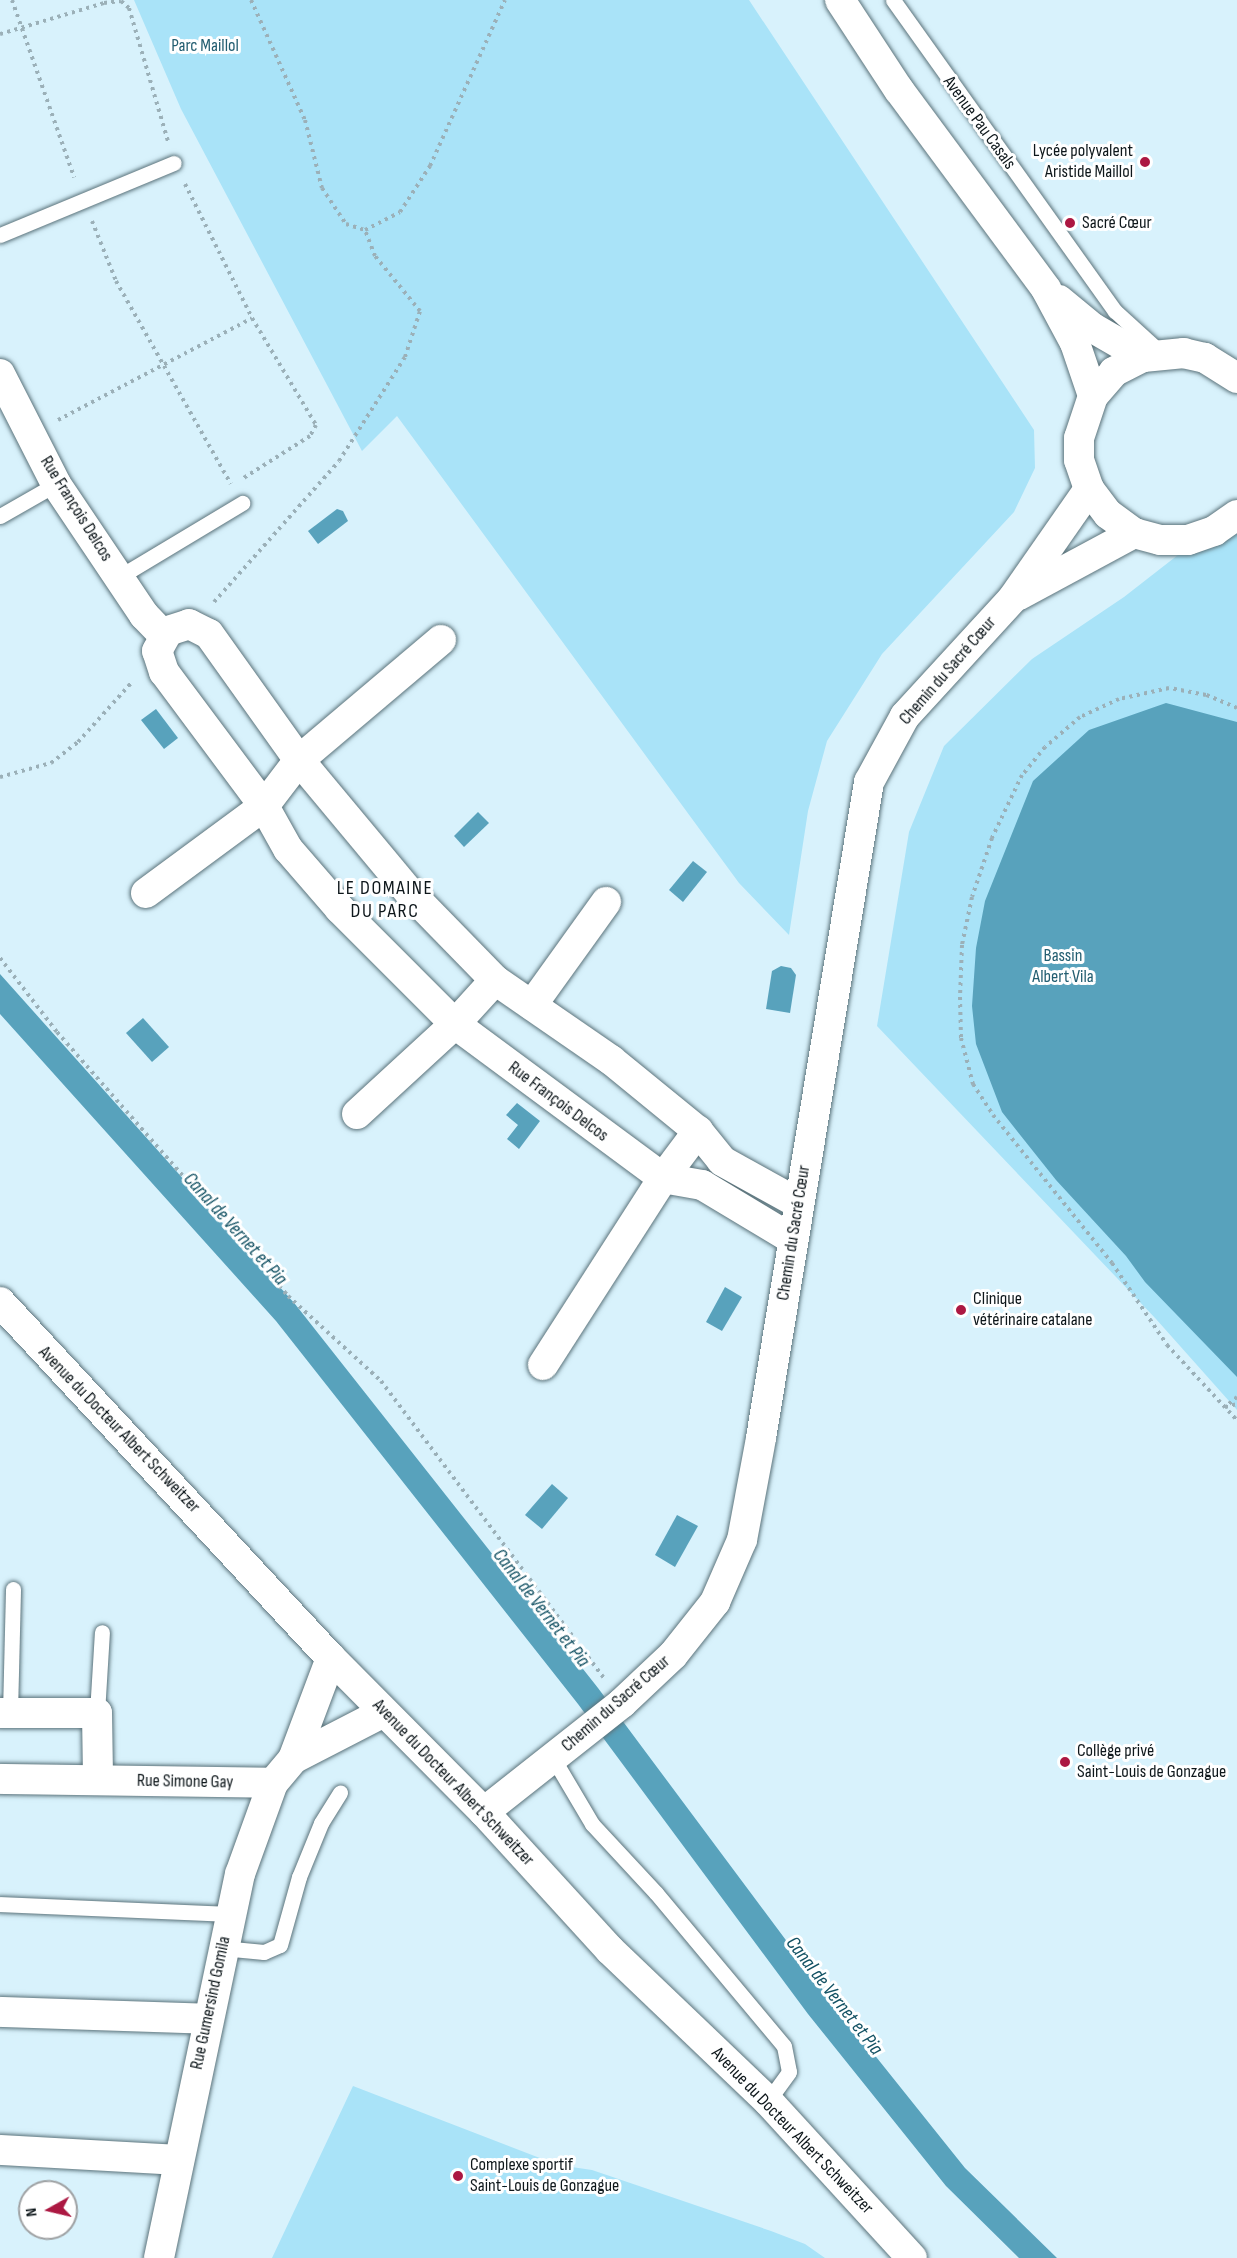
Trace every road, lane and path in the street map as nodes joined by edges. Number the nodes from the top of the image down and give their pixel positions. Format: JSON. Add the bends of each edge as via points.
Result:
{"nodes":[{"id":1,"x":12,"y":0,"type":"edge"},
{"id":2,"x":251,"y":0,"type":"edge"},
{"id":3,"x":505,"y":0,"type":"edge"},
{"id":4,"x":840,"y":0,"type":"edge"},
{"id":5,"x":893,"y":0,"type":"edge"},
{"id":6,"x":103,"y":1,"type":"edge"},
{"id":7,"x":20,"y":27,"type":"junction"},
{"id":8,"x":0,"y":34,"type":"edge"},
{"id":9,"x":174,"y":163,"type":"junction"},
{"id":10,"x":83,"y":200,"type":"junction"},
{"id":11,"x":365,"y":230,"type":"junction"},
{"id":12,"x":0,"y":235,"type":"edge"},
{"id":13,"x":1046,"y":289,"type":"junction"},
{"id":14,"x":252,"y":318,"type":"junction"},
{"id":15,"x":1152,"y":355,"type":"junction"},
{"id":16,"x":161,"y":364,"type":"junction"},
{"id":17,"x":1233,"y":368,"type":"edge"},
{"id":18,"x":0,"y":374,"type":"edge"},
{"id":19,"x":1093,"y":396,"type":"junction"},
{"id":20,"x":31,"y":434,"type":"junction"},
{"id":21,"x":56,"y":484,"type":"junction"},
{"id":22,"x":232,"y":485,"type":"junction"},
{"id":23,"x":1089,"y":489,"type":"junction"},
{"id":24,"x":242,"y":503,"type":"joint"},
{"id":25,"x":0,"y":516,"type":"edge"},
{"id":26,"x":1237,"y":516,"type":"edge"},
{"id":27,"x":1134,"y":533,"type":"junction"},
{"id":28,"x":119,"y":577,"type":"junction"},
{"id":29,"x":1013,"y":598,"type":"junction"},
{"id":30,"x":193,"y":625,"type":"junction"},
{"id":31,"x":441,"y":640,"type":"dead end"},
{"id":32,"x":160,"y":645,"type":"junction"},
{"id":33,"x":1237,"y":708,"type":"edge"},
{"id":34,"x":299,"y":760,"type":"junction"},
{"id":35,"x":0,"y":777,"type":"edge"},
{"id":36,"x":264,"y":806,"type":"junction"},
{"id":37,"x":146,"y":894,"type":"dead end"},
{"id":38,"x":606,"y":902,"type":"dead end"},
{"id":39,"x":0,"y":958,"type":"edge"},
{"id":40,"x":495,"y":980,"type":"junction"},
{"id":41,"x":532,"y":1005,"type":"junction"},
{"id":42,"x":455,"y":1024,"type":"junction"},
{"id":43,"x":357,"y":1114,"type":"dead end"},
{"id":44,"x":698,"y":1131,"type":"junction"},
{"id":45,"x":663,"y":1178,"type":"junction"},
{"id":46,"x":798,"y":1203,"type":"junction"},
{"id":47,"x":792,"y":1239,"type":"junction"},
{"id":48,"x":0,"y":1302,"type":"edge"},
{"id":49,"x":543,"y":1365,"type":"dead end"},
{"id":50,"x":1237,"y":1397,"type":"edge"},
{"id":51,"x":1237,"y":1404,"type":"edge"},
{"id":52,"x":1226,"y":1407,"type":"junction"},
{"id":53,"x":1237,"y":1420,"type":"edge"},
{"id":54,"x":13,"y":1589,"type":"dead end"},
{"id":55,"x":102,"y":1632,"type":"dead end"},
{"id":56,"x":331,"y":1658,"type":"junction"},
{"id":57,"x":622,"y":1703,"type":"junction"},
{"id":58,"x":384,"y":1712,"type":"junction"},
{"id":59,"x":5,"y":1713,"type":"edge"},
{"id":60,"x":97,"y":1713,"type":"junction"},
{"id":61,"x":553,"y":1758,"type":"junction"},
{"id":62,"x":293,"y":1759,"type":"junction"},
{"id":63,"x":0,"y":1779,"type":"edge"},
{"id":64,"x":98,"y":1780,"type":"junction"},
{"id":65,"x":273,"y":1783,"type":"junction"},
{"id":66,"x":340,"y":1792,"type":"dead end"},
{"id":67,"x":484,"y":1812,"type":"junction"},
{"id":68,"x":0,"y":1904,"type":"edge"},
{"id":69,"x":229,"y":1914,"type":"junction"},
{"id":70,"x":222,"y":1948,"type":"junction"},
{"id":71,"x":0,"y":2012,"type":"edge"},
{"id":72,"x":207,"y":2019,"type":"junction"},
{"id":73,"x":768,"y":2101,"type":"junction"},
{"id":74,"x":0,"y":2150,"type":"edge"},
{"id":75,"x":178,"y":2160,"type":"junction"},
{"id":76,"x":159,"y":2258,"type":"edge"},
{"id":77,"x":912,"y":2258,"type":"edge"}],
"edges":[{"from":1,"to":7,"type":"path"},
{"from":2,"to":11,"type":"path","via":[[305,120],[322,188],[346,224]]},
{"from":3,"to":11,"type":"path","via":[[430,166],[400,212]]},
{"from":4,"to":13,"type":"street","via":[[899,90]]},
{"from":5,"to":15,"type":"lane","name":"Avenue Pau Casals","via":[[1115,311]]},
{"from":6,"to":7,"type":"path"},
{"from":6,"to":9,"type":"path","via":[[121,1],[129,8]]},
{"from":7,"to":8,"type":"path"},
{"from":7,"to":10,"type":"path"},
{"from":9,"to":10,"type":"lane"},
{"from":9,"to":14,"type":"path"},
{"from":10,"to":12,"type":"lane"},
{"from":10,"to":16,"type":"path","via":[[116,281]]},
{"from":11,"to":30,"type":"path","via":[[375,256],[420,311],[405,357],[339,461]]},
{"from":13,"to":15,"type":"street","via":[[1089,325]]},
{"from":13,"to":19,"type":"street","via":[[1075,343]]},
{"from":14,"to":16,"type":"path"},
{"from":14,"to":22,"type":"path","via":[[316,425],[310,436]]},
{"from":15,"to":17,"type":"street","via":[[1184,353]]},
{"from":15,"to":19,"type":"street","via":[[1114,372]]},
{"from":16,"to":20,"type":"path"},
{"from":16,"to":22,"type":"path"},
{"from":18,"to":20,"type":"street","name":"Rue François Delcos"},
{"from":19,"to":23,"type":"street","via":[[1079,438],[1079,460]]},
{"from":20,"to":21,"type":"street","name":"Rue François Delcos"},
{"from":21,"to":25,"type":"lane"},
{"from":21,"to":28,"type":"street","name":"Rue François Delcos"},
{"from":22,"to":24,"type":"path"},
{"from":23,"to":27,"type":"street","via":[[1108,514]]},
{"from":23,"to":29,"type":"street","name":"Chemin du Sacré Cœur"},
{"from":24,"to":28,"type":"lane"},
{"from":26,"to":27,"type":"street","via":[[1214,531],[1188,540],[1160,540]]},
{"from":27,"to":29,"type":"street","name":"Chemin du Sacré Cœur"},
{"from":28,"to":32,"type":"street","name":"Rue François Delcos"},
{"from":29,"to":46,"type":"street","name":"Chemin du Sacré Cœur","via":[[905,716],[869,782]]},
{"from":30,"to":32,"type":"street","via":[[177,626]]},
{"from":30,"to":34,"type":"street","via":[[209,634]]},
{"from":31,"to":34,"type":"street"},
{"from":32,"to":35,"type":"path","via":[[78,742],[51,763]]},
{"from":32,"to":36,"type":"street","name":"Rue François Delcos","via":[[164,672]]},
{"from":33,"to":52,"type":"path","via":[[1206,695],[1169,688],[1119,699],[1080,717],[1045,747],[1022,775],[992,838],[972,897],[962,945],[960,997],[961,1038],[973,1084],[993,1115],[1112,1263],[1167,1345]]},
{"from":34,"to":36,"type":"street"},
{"from":34,"to":40,"type":"street","via":[[409,892]]},
{"from":36,"to":37,"type":"street"},
{"from":36,"to":42,"type":"street","name":"Rue François Delcos","via":[[288,849],[340,909]]},
{"from":38,"to":41,"type":"street"},
{"from":39,"to":57,"type":"path","via":[[57,1032],[288,1296],[381,1381]]},
{"from":40,"to":41,"type":"street"},
{"from":40,"to":42,"type":"street"},
{"from":41,"to":44,"type":"street","via":[[611,1060]]},
{"from":42,"to":43,"type":"street"},
{"from":42,"to":45,"type":"street","name":"Rue François Delcos"},
{"from":44,"to":45,"type":"street"},
{"from":44,"to":46,"type":"street","via":[[722,1161]]},
{"from":45,"to":47,"type":"street","name":"Rue François Delcos","via":[[702,1185]]},
{"from":45,"to":49,"type":"street"},
{"from":46,"to":47,"type":"street","name":"Chemin du Sacré Cœur"},
{"from":47,"to":57,"type":"street","name":"Chemin du Sacré Cœur","via":[[742,1540],[715,1602],[673,1655]]},
{"from":48,"to":56,"type":"street","name":"Avenue du Docteur Albert Schweitzer"},
{"from":50,"to":52,"type":"path"},
{"from":51,"to":52,"type":"path"},
{"from":52,"to":53,"type":"path"},
{"from":54,"to":59,"type":"lane"},
{"from":55,"to":60,"type":"lane"},
{"from":56,"to":58,"type":"street","name":"Avenue du Docteur Albert Schweitzer"},
{"from":56,"to":62,"type":"street","name":"Rue Gumersind Gomila"},
{"from":57,"to":61,"type":"street","name":"Chemin du Sacré Cœur"},
{"from":58,"to":62,"type":"street","name":"Rue Gumersind Gomila"},
{"from":58,"to":67,"type":"street","name":"Avenue du Docteur Albert Schweitzer"},
{"from":59,"to":60,"type":"street"},
{"from":60,"to":64,"type":"street"},
{"from":61,"to":67,"type":"street","name":"Chemin du Sacré Cœur"},
{"from":61,"to":73,"type":"lane","via":[[592,1824],[656,1893],[784,2046],[789,2072]]},
{"from":62,"to":65,"type":"street","name":"Rue Gumersind Gomila"},
{"from":63,"to":64,"type":"street","name":"Rue Simone Gay"},
{"from":64,"to":65,"type":"street","name":"Rue Simone Gay"},
{"from":65,"to":69,"type":"street","name":"Rue Gumersind Gomila"},
{"from":66,"to":70,"type":"lane","via":[[321,1823],[299,1877],[280,1945],[264,1952]]},
{"from":67,"to":73,"type":"street","name":"Avenue du Docteur Albert Schweitzer","via":[[610,1950]]},
{"from":68,"to":69,"type":"lane"},
{"from":69,"to":70,"type":"street","name":"Rue Gumersind Gomila"},
{"from":70,"to":72,"type":"street","name":"Rue Gumersind Gomila"},
{"from":71,"to":72,"type":"street"},
{"from":72,"to":75,"type":"street","name":"Rue Gumersind Gomila"},
{"from":73,"to":77,"type":"street","name":"Avenue du Docteur Albert Schweitzer"},
{"from":74,"to":75,"type":"street"},
{"from":75,"to":76,"type":"street","name":"Rue Gumersind Gomila"}]}
